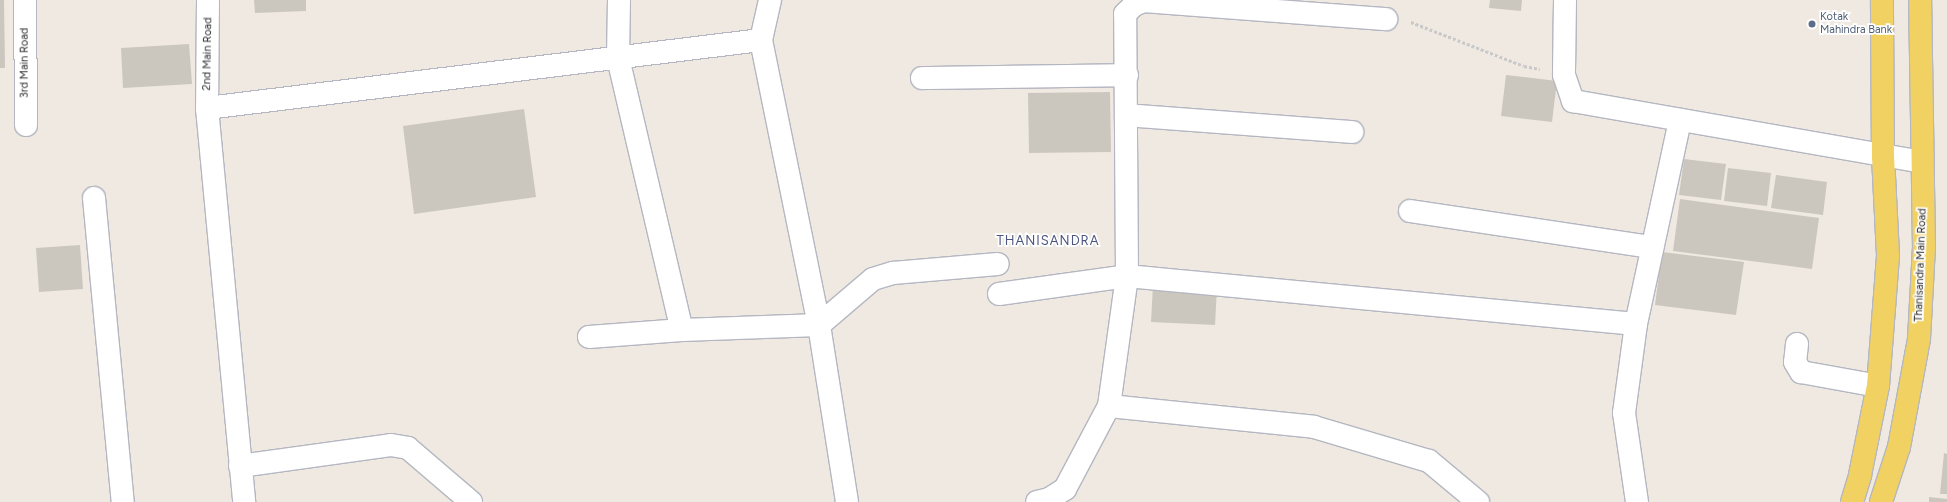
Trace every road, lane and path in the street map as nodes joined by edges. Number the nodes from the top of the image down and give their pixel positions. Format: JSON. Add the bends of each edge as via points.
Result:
{"nodes":[{"id":1,"x":25,"y":0,"type":"edge"},
{"id":2,"x":208,"y":0,"type":"edge"},
{"id":3,"x":618,"y":0,"type":"edge"},
{"id":4,"x":770,"y":0,"type":"edge"},
{"id":5,"x":1565,"y":0,"type":"edge"},
{"id":6,"x":1882,"y":0,"type":"edge"},
{"id":7,"x":1920,"y":0,"type":"edge"},
{"id":8,"x":1386,"y":19,"type":"joint"},
{"id":9,"x":761,"y":40,"type":"junction"},
{"id":10,"x":618,"y":58,"type":"junction"},
{"id":11,"x":1564,"y":74,"type":"junction"},
{"id":12,"x":1127,"y":75,"type":"junction"},
{"id":13,"x":922,"y":78,"type":"dead end"},
{"id":14,"x":207,"y":108,"type":"junction"},
{"id":15,"x":1126,"y":115,"type":"junction"},
{"id":16,"x":1680,"y":120,"type":"junction"},
{"id":17,"x":26,"y":125,"type":"dead end"},
{"id":18,"x":1352,"y":132,"type":"dead end"},
{"id":19,"x":1883,"y":156,"type":"junction"},
{"id":20,"x":1922,"y":162,"type":"junction"},
{"id":21,"x":94,"y":198,"type":"dead end"},
{"id":22,"x":1410,"y":211,"type":"dead end"},
{"id":23,"x":1652,"y":247,"type":"junction"},
{"id":24,"x":998,"y":264,"type":"dead end"},
{"id":25,"x":1127,"y":276,"type":"junction"},
{"id":26,"x":999,"y":294,"type":"dead end"},
{"id":27,"x":1636,"y":324,"type":"junction"},
{"id":28,"x":819,"y":325,"type":"junction"},
{"id":29,"x":682,"y":330,"type":"junction"},
{"id":30,"x":588,"y":337,"type":"dead end"},
{"id":31,"x":1797,"y":344,"type":"dead end"},
{"id":32,"x":1878,"y":386,"type":"junction"},
{"id":33,"x":1110,"y":406,"type":"junction"},
{"id":34,"x":240,"y":466,"type":"junction"},
{"id":35,"x":123,"y":502,"type":"edge"},
{"id":36,"x":244,"y":502,"type":"edge"},
{"id":37,"x":471,"y":502,"type":"edge"},
{"id":38,"x":847,"y":502,"type":"edge"},
{"id":39,"x":1037,"y":502,"type":"edge"},
{"id":40,"x":1478,"y":502,"type":"edge"},
{"id":41,"x":1638,"y":502,"type":"edge"},
{"id":42,"x":1852,"y":502,"type":"edge"},
{"id":43,"x":1881,"y":502,"type":"edge"}],
"edges":[{"from":1,"to":17,"type":"street","name":"3rd Main Road"},
{"from":2,"to":14,"type":"street","name":"2nd Main Road"},
{"from":3,"to":10,"type":"street"},
{"from":4,"to":9,"type":"street"},
{"from":5,"to":11,"type":"street"},
{"from":6,"to":19,"type":"main road"},
{"from":7,"to":20,"type":"main road","name":"Thanisandra Main Road"},
{"from":8,"to":11,"type":"path","via":[[1410,22],[1524,66]]},
{"from":8,"to":12,"type":"street","via":[[1144,1],[1134,5],[1125,14]]},
{"from":9,"to":10,"type":"street"},
{"from":9,"to":28,"type":"street"},
{"from":10,"to":14,"type":"street"},
{"from":10,"to":29,"type":"street"},
{"from":11,"to":16,"type":"street","via":[[1573,101]]},
{"from":12,"to":13,"type":"street"},
{"from":12,"to":15,"type":"street"},
{"from":14,"to":34,"type":"street","name":"2nd Main Road"},
{"from":15,"to":18,"type":"street"},
{"from":15,"to":25,"type":"street"},
{"from":16,"to":19,"type":"street"},
{"from":16,"to":23,"type":"street"},
{"from":19,"to":20,"type":"street"},
{"from":19,"to":32,"type":"main road","via":[[1888,255]]},
{"from":20,"to":43,"type":"main road","name":"Thanisandra Main Road","via":[[1924,248],[1919,339],[1898,447]]},
{"from":21,"to":35,"type":"street"},
{"from":22,"to":23,"type":"street"},
{"from":23,"to":27,"type":"street"},
{"from":24,"to":28,"type":"street","via":[[893,274],[873,279]]},
{"from":25,"to":26,"type":"street"},
{"from":25,"to":27,"type":"street"},
{"from":25,"to":33,"type":"street"},
{"from":27,"to":41,"type":"street","via":[[1624,413]]},
{"from":28,"to":29,"type":"street"},
{"from":28,"to":38,"type":"street"},
{"from":29,"to":30,"type":"street"},
{"from":31,"to":32,"type":"street","via":[[1795,362],[1801,372]]},
{"from":32,"to":42,"type":"main road"},
{"from":33,"to":39,"type":"street","via":[[1064,489],[1049,499]]},
{"from":33,"to":40,"type":"street","via":[[1314,427],[1429,460]]},
{"from":34,"to":36,"type":"street","name":"2nd Main Road"},
{"from":34,"to":37,"type":"street","via":[[391,445],[408,448]]}]}
